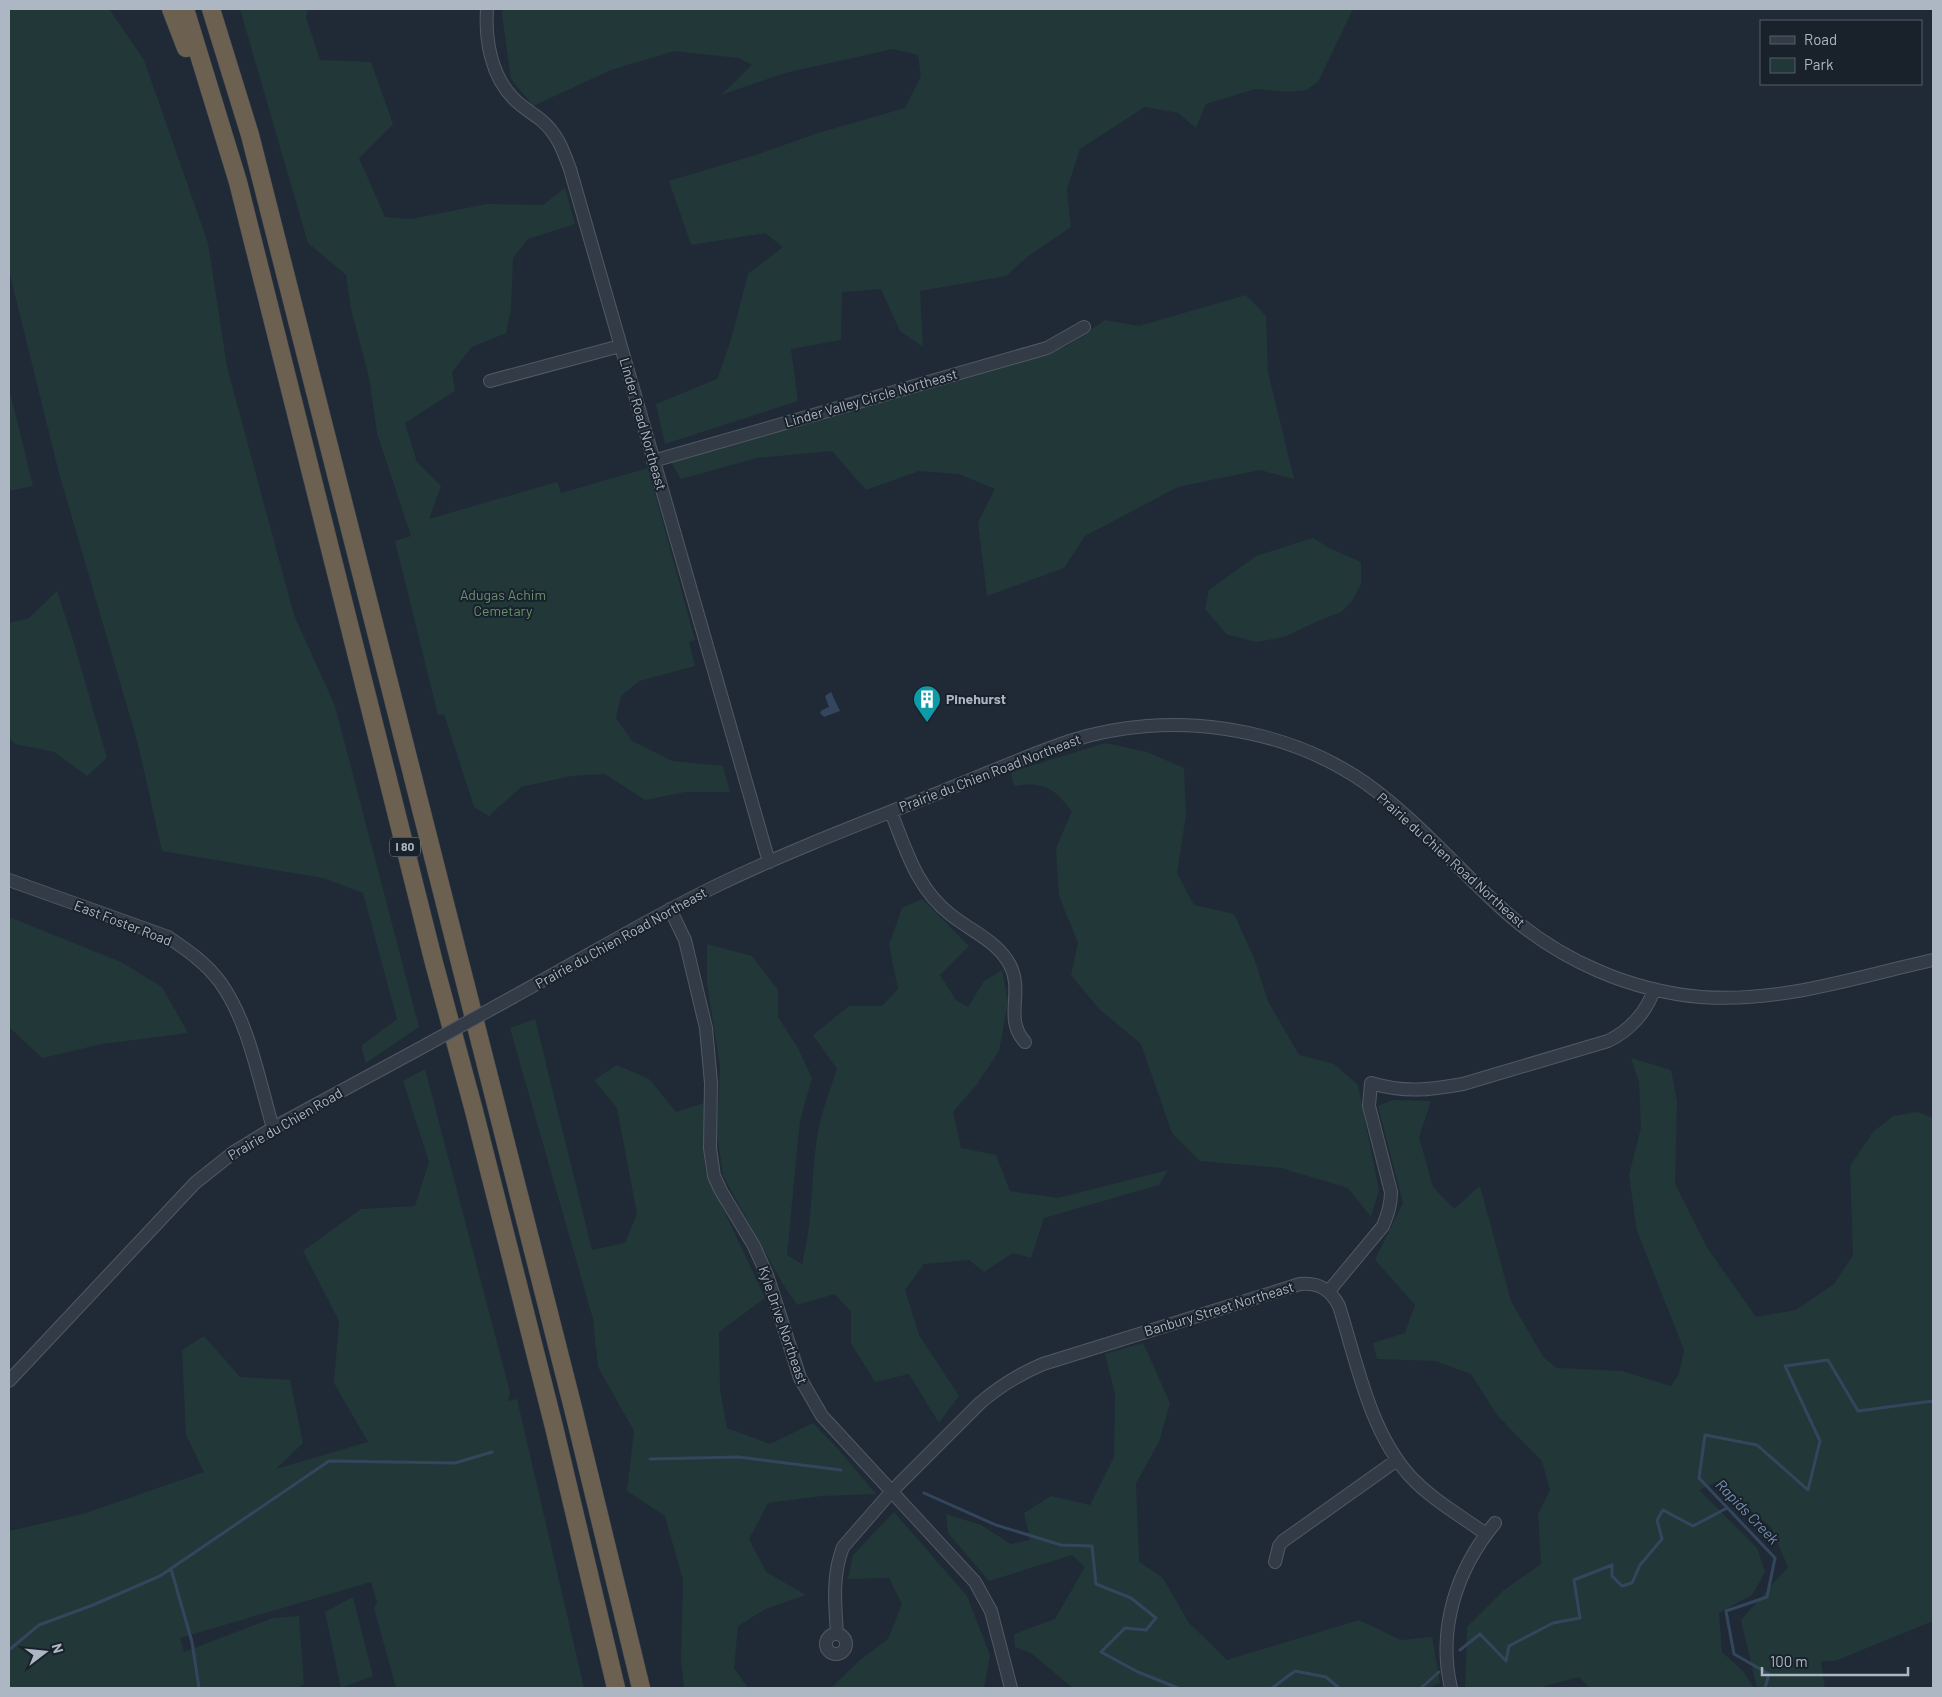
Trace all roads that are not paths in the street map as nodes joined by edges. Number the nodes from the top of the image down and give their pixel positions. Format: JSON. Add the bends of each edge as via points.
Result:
{"nodes":[{"id":1,"x":171,"y":9,"type":"edge"},
{"id":2,"x":185,"y":9,"type":"edge"},
{"id":3,"x":211,"y":9,"type":"edge"},
{"id":4,"x":487,"y":9,"type":"edge"},
{"id":5,"x":238,"y":182,"type":"junction"},
{"id":6,"x":1084,"y":327,"type":"dead end"},
{"id":7,"x":620,"y":346,"type":"junction"},
{"id":8,"x":490,"y":381,"type":"dead end"},
{"id":9,"x":653,"y":461,"type":"junction"},
{"id":10,"x":891,"y":812,"type":"junction"},
{"id":11,"x":769,"y":862,"type":"junction"},
{"id":12,"x":9,"y":880,"type":"edge"},
{"id":13,"x":670,"y":909,"type":"junction"},
{"id":14,"x":1933,"y":960,"type":"edge"},
{"id":15,"x":1654,"y":990,"type":"junction"},
{"id":16,"x":513,"y":997,"type":"joint"},
{"id":17,"x":1025,"y":1042,"type":"dead end"},
{"id":18,"x":273,"y":1128,"type":"junction"},
{"id":19,"x":1329,"y":1291,"type":"junction"},
{"id":20,"x":11,"y":1373,"type":"edge"},
{"id":21,"x":1397,"y":1460,"type":"junction"},
{"id":22,"x":891,"y":1492,"type":"junction"},
{"id":23,"x":1495,"y":1522,"type":"dead end"},
{"id":24,"x":1486,"y":1534,"type":"junction"},
{"id":25,"x":1275,"y":1562,"type":"dead end"},
{"id":26,"x":837,"y":1634,"type":"dead end"},
{"id":27,"x":616,"y":1688,"type":"edge"},
{"id":28,"x":641,"y":1688,"type":"edge"},
{"id":29,"x":1011,"y":1688,"type":"edge"},
{"id":30,"x":1451,"y":1688,"type":"edge"}],
"edges":[{"from":1,"to":5,"type":"highway"},
{"from":2,"to":5,"type":"highway","number":"I 80"},
{"from":3,"to":28,"type":"highway","number":"I 80","via":[[255,154]]},
{"from":4,"to":7,"type":"street","name":"Linder Road Northeast","via":[[488,40],[498,77],[512,97],[550,128],[562,146]]},
{"from":5,"to":27,"type":"highway","number":"I 80","via":[[554,1427]]},
{"from":6,"to":9,"type":"street","name":"Linder Valley Circle Northeast","via":[[1047,348]]},
{"from":7,"to":8,"type":"street"},
{"from":7,"to":9,"type":"street","name":"Linder Road Northeast"},
{"from":9,"to":11,"type":"street","name":"Linder Road Northeast"},
{"from":10,"to":11,"type":"street","name":"Prairie du Chien Road Northeast"},
{"from":10,"to":15,"type":"street","name":"Prairie du Chien Road Northeast","via":[[1087,736],[1122,729],[1178,725],[1247,732],[1305,751],[1352,775],[1404,814],[1511,917],[1538,938],[1584,964]]},
{"from":10,"to":17,"type":"street","via":[[910,863],[929,893],[952,915],[995,945],[1009,962],[1016,985],[1015,1027]]},
{"from":11,"to":13,"type":"street","name":"Prairie du Chien Road Northeast"},
{"from":12,"to":18,"type":"street","name":"East Foster Road","via":[[168,937],[206,966],[221,983],[246,1034]]},
{"from":13,"to":16,"type":"street","name":"Prairie du Chien Road Northeast"},
{"from":13,"to":22,"type":"street","name":"Kyle Drive Northeast","via":[[685,940],[706,1028],[714,1176],[767,1275],[793,1360],[808,1395],[828,1423]]},
{"from":14,"to":15,"type":"street","name":"Prairie du Chien Road Northeast","via":[[1810,990],[1766,996],[1699,997]]},
{"from":15,"to":19,"type":"street","via":[[1640,1016],[1625,1031],[1608,1041],[1464,1084],[1405,1090],[1371,1083],[1369,1106],[1391,1203],[1383,1226]]},
{"from":16,"to":18,"type":"street","name":"Prairie du Chien Road","bridge":true},
{"from":18,"to":20,"type":"street","name":"Prairie du Chien Road","via":[[234,1152],[195,1183]]},
{"from":19,"to":21,"type":"street","via":[[1339,1306],[1374,1419]]},
{"from":19,"to":22,"type":"street","name":"Banbury Street Northeast","via":[[1317,1285],[1300,1284],[1026,1371],[980,1402]]},
{"from":21,"to":24,"type":"street","via":[[1428,1492]]},
{"from":21,"to":25,"type":"street","via":[[1283,1541]]},
{"from":22,"to":26,"type":"street","name":"Banbury Street Northeast","via":[[850,1537],[838,1558],[834,1581]]},
{"from":22,"to":29,"type":"street","name":"Kyle Drive Northeast","via":[[975,1582],[991,1611]]},
{"from":23,"to":24,"type":"street"},
{"from":24,"to":30,"type":"street","via":[[1465,1568],[1452,1605],[1446,1644]]}]}
